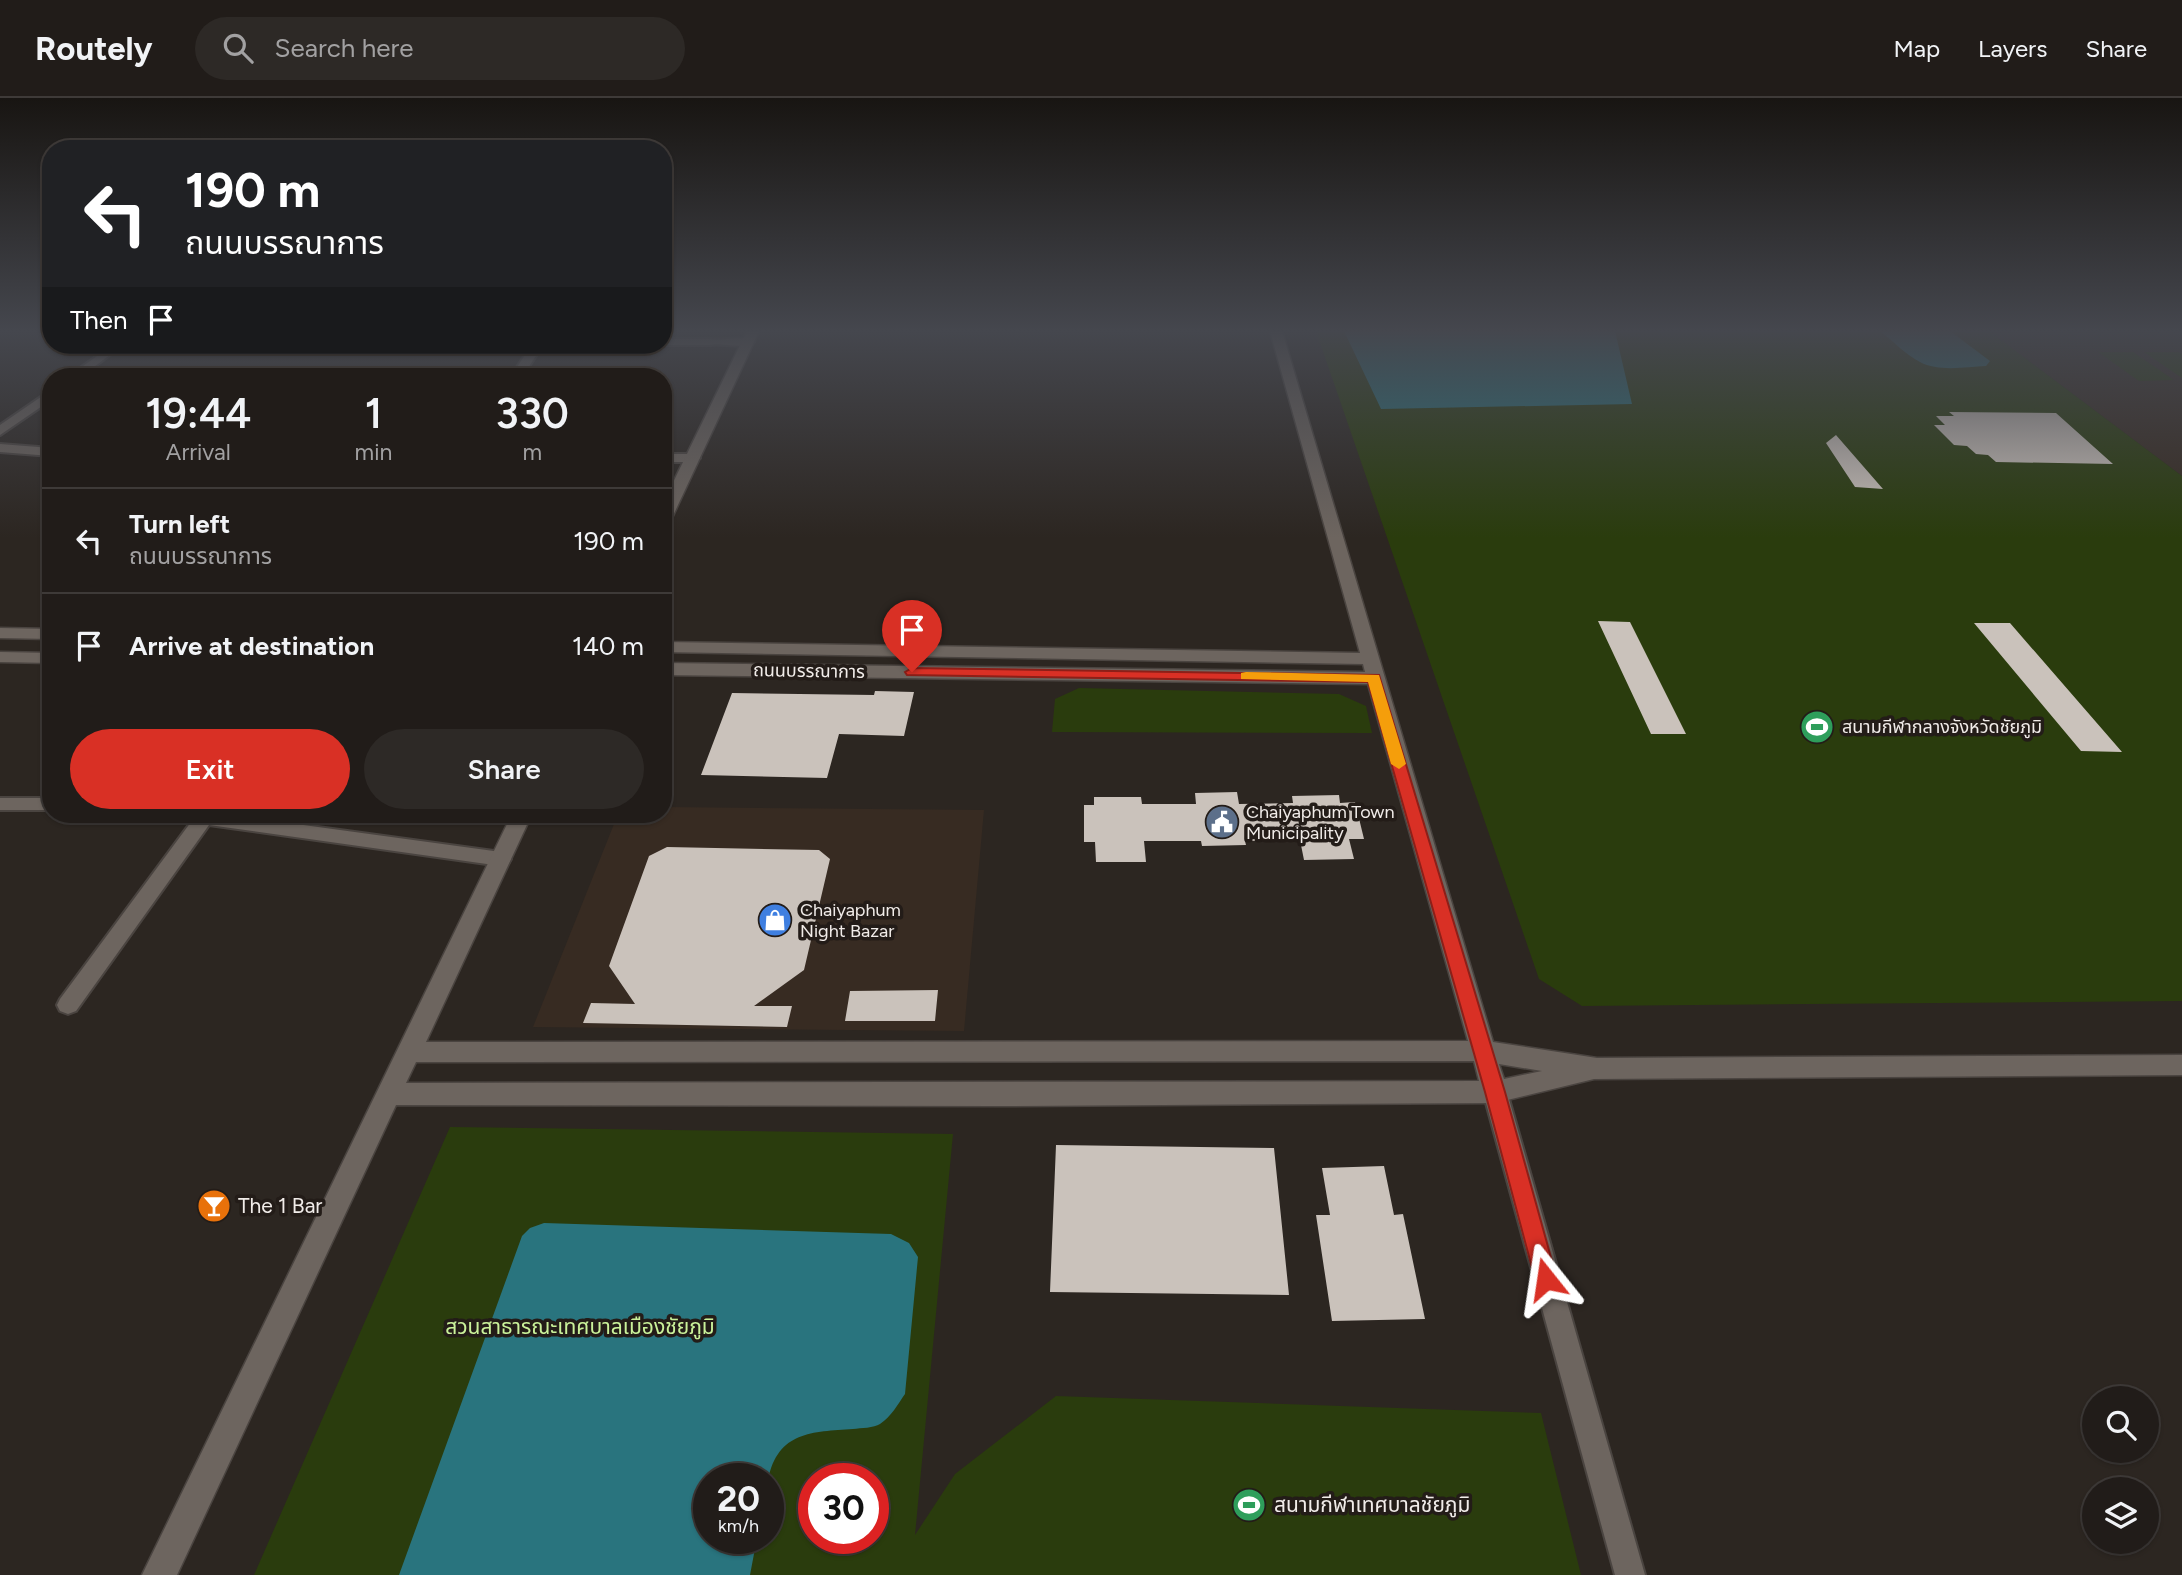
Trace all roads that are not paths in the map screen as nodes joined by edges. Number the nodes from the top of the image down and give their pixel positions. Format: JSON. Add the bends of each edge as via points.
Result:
{"nodes":[{"id":1,"x":721,"y":400,"type":"edge"},
{"id":2,"x":1295,"y":400,"type":"edge"},
{"id":3,"x":42,"y":401,"type":"edge"},
{"id":4,"x":0,"y":431,"type":"edge"},
{"id":5,"x":0,"y":448,"type":"edge"},
{"id":6,"x":42,"y":451,"type":"edge"},
{"id":7,"x":672,"y":458,"type":"edge"},
{"id":8,"x":693,"y":458,"type":"junction"},
{"id":9,"x":672,"y":501,"type":"edge"},
{"id":10,"x":0,"y":632,"type":"edge"},
{"id":11,"x":42,"y":634,"type":"edge"},
{"id":12,"x":672,"y":647,"type":"edge"},
{"id":13,"x":0,"y":657,"type":"edge"},
{"id":14,"x":42,"y":658,"type":"edge"},
{"id":15,"x":1371,"y":668,"type":"junction"},
{"id":16,"x":672,"y":669,"type":"edge"},
{"id":17,"x":0,"y":804,"type":"edge"},
{"id":18,"x":42,"y":804,"type":"edge"},
{"id":19,"x":200,"y":823,"type":"edge"},
{"id":20,"x":240,"y":823,"type":"edge"},
{"id":21,"x":518,"y":823,"type":"edge"},
{"id":22,"x":501,"y":859,"type":"junction"},
{"id":23,"x":68,"y":1005,"type":"dead end"},
{"id":24,"x":1483,"y":1051,"type":"junction"},
{"id":25,"x":409,"y":1052,"type":"junction"},
{"id":26,"x":2182,"y":1065,"type":"edge"},
{"id":27,"x":1597,"y":1069,"type":"junction"},
{"id":28,"x":1495,"y":1092,"type":"junction"},
{"id":29,"x":390,"y":1094,"type":"junction"},
{"id":30,"x":159,"y":1575,"type":"edge"},
{"id":31,"x":1630,"y":1575,"type":"edge"}],
"edges":[{"from":1,"to":8,"type":"street"},
{"from":2,"to":15,"type":"street"},
{"from":3,"to":4,"type":"street"},
{"from":5,"to":6,"type":"street"},
{"from":7,"to":8,"type":"street"},
{"from":8,"to":9,"type":"street"},
{"from":10,"to":11,"type":"street"},
{"from":12,"to":15,"type":"street","name":"ถนนบรรณาการ"},
{"from":13,"to":14,"type":"street"},
{"from":15,"to":16,"type":"street","name":"ถนนบรรณาการ"},
{"from":15,"to":24,"type":"street"},
{"from":17,"to":18,"type":"street"},
{"from":19,"to":23,"type":"street"},
{"from":20,"to":22,"type":"street"},
{"from":21,"to":22,"type":"street"},
{"from":22,"to":25,"type":"street"},
{"from":24,"to":25,"type":"street"},
{"from":24,"to":27,"type":"street"},
{"from":24,"to":28,"type":"street"},
{"from":25,"to":29,"type":"street"},
{"from":26,"to":27,"type":"street"},
{"from":27,"to":28,"type":"street"},
{"from":28,"to":29,"type":"street"},
{"from":28,"to":31,"type":"street"},
{"from":29,"to":30,"type":"street"}]}
